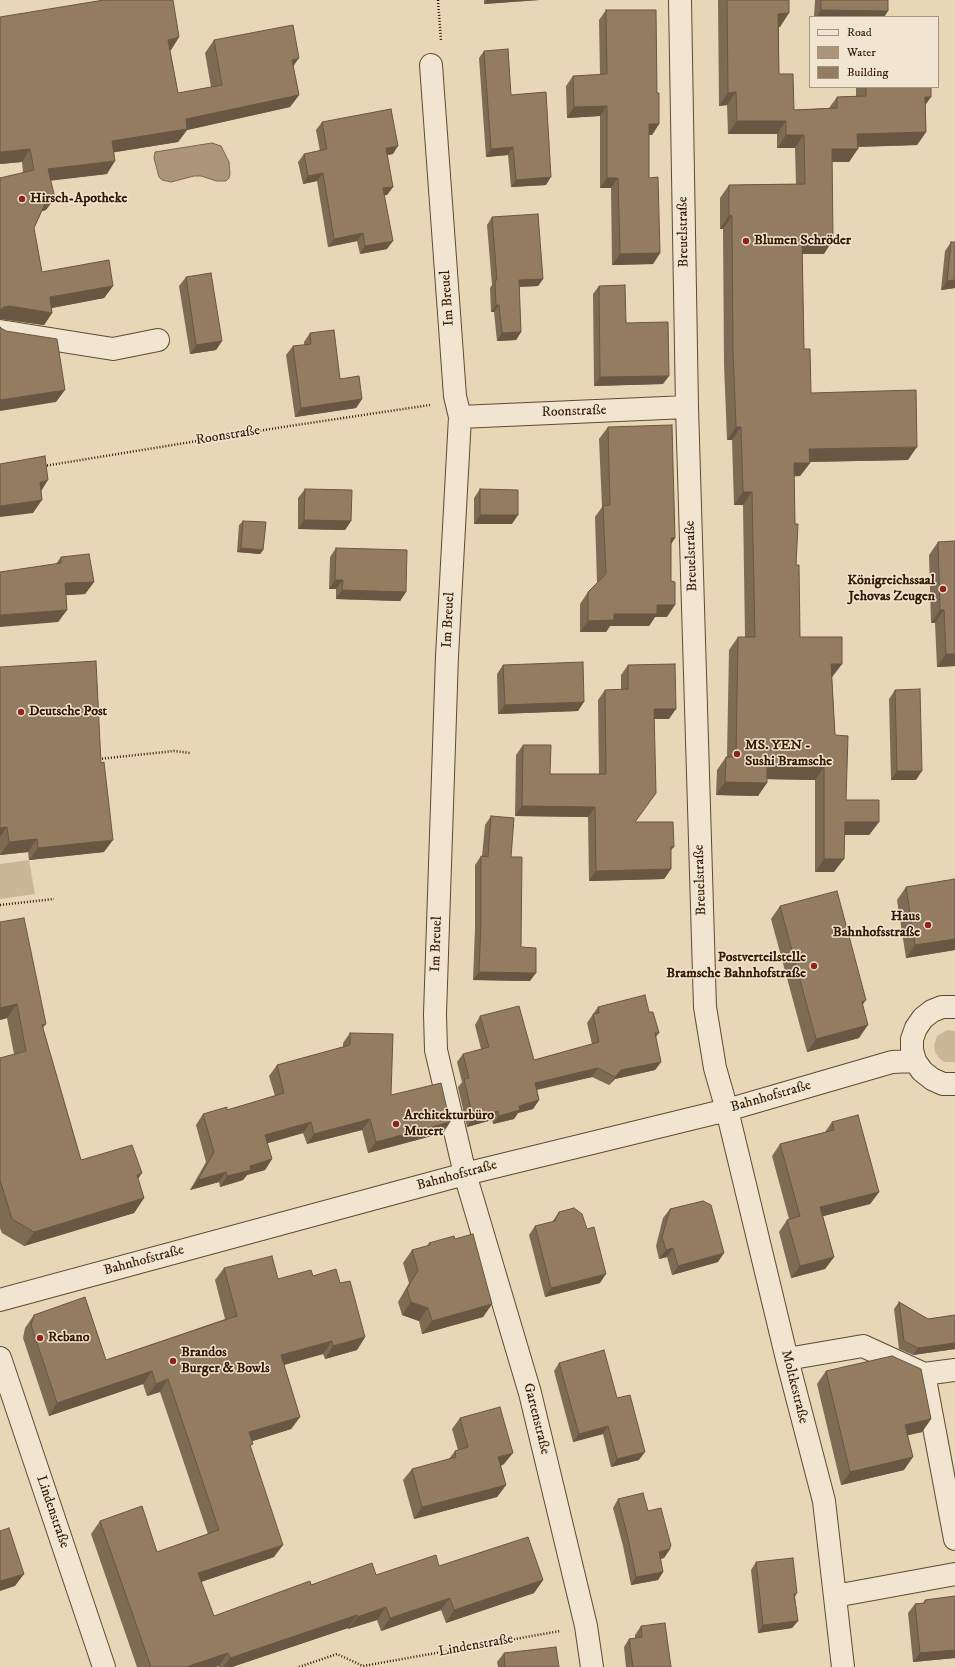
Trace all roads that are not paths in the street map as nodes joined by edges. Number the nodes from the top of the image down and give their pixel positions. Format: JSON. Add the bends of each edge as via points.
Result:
{"nodes":[{"id":1,"x":680,"y":0,"type":"edge"},
{"id":2,"x":430,"y":65,"type":"road end"},
{"id":3,"x":0,"y":331,"type":"edge"},
{"id":4,"x":158,"y":340,"type":"dead end"},
{"id":5,"x":687,"y":407,"type":"junction"},
{"id":6,"x":460,"y":417,"type":"junction"},
{"id":7,"x":955,"y":1007,"type":"edge"},
{"id":8,"x":915,"y":1061,"type":"junction"},
{"id":9,"x":955,"y":1084,"type":"edge"},
{"id":10,"x":726,"y":1110,"type":"junction"},
{"id":11,"x":465,"y":1174,"type":"junction"},
{"id":12,"x":0,"y":1300,"type":"edge"},
{"id":13,"x":0,"y":1358,"type":"edge"},
{"id":14,"x":787,"y":1359,"type":"junction"},
{"id":15,"x":955,"y":1370,"type":"edge"},
{"id":16,"x":924,"y":1374,"type":"junction"},
{"id":17,"x":955,"y":1539,"type":"edge"},
{"id":18,"x":955,"y":1574,"type":"edge"},
{"id":19,"x":835,"y":1596,"type":"junction"},
{"id":20,"x":104,"y":1667,"type":"edge"},
{"id":21,"x":592,"y":1667,"type":"edge"},
{"id":22,"x":843,"y":1667,"type":"edge"}],
"edges":[{"from":1,"to":5,"type":"street","name":"Breuelstraße"},
{"from":2,"to":6,"type":"street","name":"Im Breuel","via":[[455,396]]},
{"from":3,"to":4,"type":"street","via":[[114,349]]},
{"from":5,"to":6,"type":"street","name":"Roonstraße"},
{"from":5,"to":10,"type":"street","name":"Breuelstraße","via":[[705,1007],[715,1068]]},
{"from":6,"to":11,"type":"street","name":"Im Breuel","via":[[447,656],[435,1014],[436,1050]]},
{"from":7,"to":8,"type":"street","via":[[942,1007],[923,1018],[912,1039]]},
{"from":8,"to":9,"type":"street","via":[[932,1079],[943,1084]]},
{"from":8,"to":10,"type":"street","name":"Bahnhofstraße","via":[[892,1062]]},
{"from":10,"to":11,"type":"street","name":"Bahnhofstraße"},
{"from":10,"to":14,"type":"street","name":"Moltkestraße"},
{"from":11,"to":12,"type":"street","name":"Bahnhofstraße"},
{"from":11,"to":21,"type":"street","name":"Gartenstraße","via":[[530,1393],[586,1626]]},
{"from":13,"to":20,"type":"street","name":"Lindenstraße"},
{"from":14,"to":16,"type":"street","via":[[863,1346]]},
{"from":14,"to":19,"type":"street","name":"Moltkestraße","via":[[824,1501]]},
{"from":15,"to":16,"type":"street"},
{"from":16,"to":17,"type":"street"},
{"from":18,"to":19,"type":"street"},
{"from":19,"to":22,"type":"street","name":"Moltkestraße"}]}
